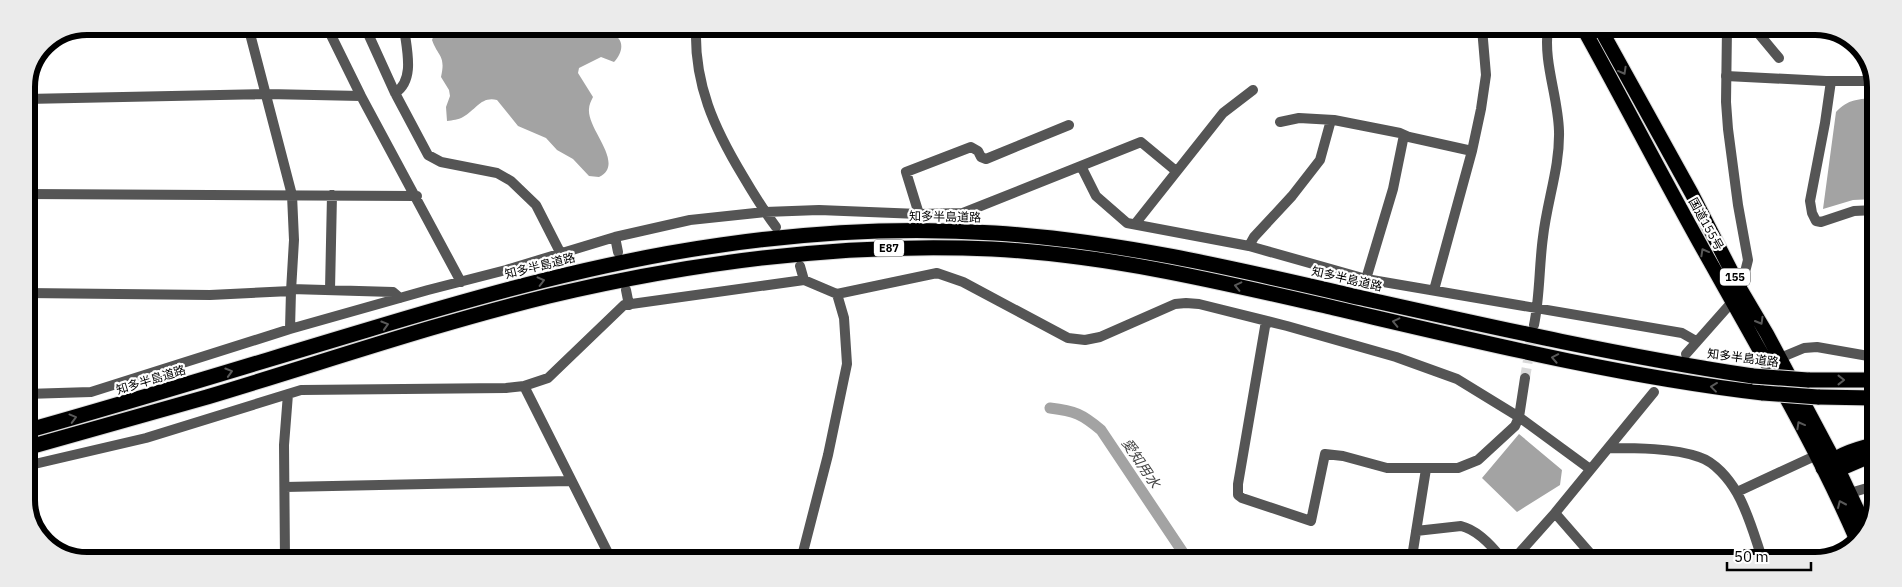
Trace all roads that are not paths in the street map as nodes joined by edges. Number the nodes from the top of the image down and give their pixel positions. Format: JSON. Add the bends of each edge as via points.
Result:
{"nodes":[{"id":1,"x":251,"y":35,"type":"edge"},
{"id":2,"x":332,"y":35,"type":"edge"},
{"id":3,"x":369,"y":35,"type":"edge"},
{"id":4,"x":405,"y":35,"type":"edge"},
{"id":5,"x":696,"y":35,"type":"edge"},
{"id":6,"x":1483,"y":35,"type":"edge"},
{"id":7,"x":1547,"y":35,"type":"edge"},
{"id":8,"x":1587,"y":35,"type":"edge"},
{"id":9,"x":1604,"y":35,"type":"edge"},
{"id":10,"x":1726,"y":35,"type":"edge"},
{"id":11,"x":1762,"y":35,"type":"edge"},
{"id":12,"x":1779,"y":58,"type":"dead end"},
{"id":13,"x":1726,"y":76,"type":"junction"},
{"id":14,"x":1831,"y":81,"type":"junction"},
{"id":15,"x":1867,"y":82,"type":"edge"},
{"id":16,"x":1253,"y":90,"type":"dead end"},
{"id":17,"x":267,"y":94,"type":"junction"},
{"id":18,"x":396,"y":94,"type":"junction"},
{"id":19,"x":362,"y":96,"type":"junction"},
{"id":20,"x":35,"y":99,"type":"edge"},
{"id":21,"x":1331,"y":120,"type":"junction"},
{"id":22,"x":1280,"y":122,"type":"dead end"},
{"id":23,"x":1069,"y":125,"type":"dead end"},
{"id":24,"x":1404,"y":135,"type":"junction"},
{"id":25,"x":1472,"y":151,"type":"junction"},
{"id":26,"x":1081,"y":166,"type":"junction"},
{"id":27,"x":1176,"y":171,"type":"junction"},
{"id":28,"x":35,"y":194,"type":"edge"},
{"id":29,"x":292,"y":195,"type":"junction"},
{"id":30,"x":332,"y":195,"type":"junction"},
{"id":31,"x":417,"y":196,"type":"junction"},
{"id":32,"x":1867,"y":210,"type":"edge"},
{"id":33,"x":765,"y":212,"type":"junction"},
{"id":34,"x":919,"y":214,"type":"junction"},
{"id":35,"x":1135,"y":224,"type":"junction"},
{"id":36,"x":776,"y":228,"type":"dead end"},
{"id":37,"x":614,"y":237,"type":"junction"},
{"id":38,"x":1250,"y":246,"type":"junction"},
{"id":39,"x":618,"y":252,"type":"dead end"},
{"id":40,"x":561,"y":254,"type":"junction"},
{"id":41,"x":800,"y":266,"type":"dead end"},
{"id":42,"x":1366,"y":279,"type":"junction"},
{"id":43,"x":804,"y":280,"type":"junction"},
{"id":44,"x":461,"y":282,"type":"junction"},
{"id":45,"x":291,"y":290,"type":"junction"},
{"id":46,"x":330,"y":290,"type":"junction"},
{"id":47,"x":626,"y":290,"type":"dead end"},
{"id":48,"x":1434,"y":290,"type":"junction"},
{"id":49,"x":1741,"y":290,"type":"junction"},
{"id":50,"x":35,"y":293,"type":"edge"},
{"id":51,"x":837,"y":294,"type":"junction"},
{"id":52,"x":400,"y":298,"type":"junction"},
{"id":53,"x":1732,"y":302,"type":"junction"},
{"id":54,"x":629,"y":305,"type":"junction"},
{"id":55,"x":1538,"y":308,"type":"junction"},
{"id":56,"x":1266,"y":321,"type":"junction"},
{"id":57,"x":1534,"y":324,"type":"tunnel mouth"},
{"id":58,"x":290,"y":329,"type":"junction"},
{"id":59,"x":1696,"y":341,"type":"junction"},
{"id":60,"x":1686,"y":354,"type":"dead end"},
{"id":61,"x":1867,"y":356,"type":"edge"},
{"id":62,"x":1780,"y":358,"type":"junction"},
{"id":63,"x":1525,"y":378,"type":"tunnel mouth"},
{"id":64,"x":1867,"y":380,"type":"edge"},
{"id":65,"x":524,"y":386,"type":"junction"},
{"id":66,"x":1654,"y":392,"type":"dead end"},
{"id":67,"x":35,"y":394,"type":"edge"},
{"id":68,"x":288,"y":394,"type":"junction"},
{"id":69,"x":1867,"y":398,"type":"edge"},
{"id":70,"x":1519,"y":417,"type":"junction"},
{"id":71,"x":35,"y":427,"type":"edge"},
{"id":72,"x":35,"y":445,"type":"edge"},
{"id":73,"x":1867,"y":446,"type":"edge"},
{"id":74,"x":1608,"y":448,"type":"junction"},
{"id":75,"x":1867,"y":455,"type":"edge"},
{"id":76,"x":1828,"y":463,"type":"junction"},
{"id":77,"x":35,"y":464,"type":"edge"},
{"id":78,"x":1426,"y":469,"type":"junction"},
{"id":79,"x":1590,"y":469,"type":"junction"},
{"id":80,"x":571,"y":481,"type":"junction"},
{"id":81,"x":285,"y":487,"type":"junction"},
{"id":82,"x":1867,"y":488,"type":"edge"},
{"id":83,"x":1737,"y":492,"type":"junction"},
{"id":84,"x":1850,"y":493,"type":"junction"},
{"id":85,"x":1555,"y":513,"type":"junction"},
{"id":86,"x":1863,"y":521,"type":"edge"},
{"id":87,"x":1416,"y":531,"type":"junction"},
{"id":88,"x":1854,"y":534,"type":"edge"},
{"id":89,"x":285,"y":552,"type":"edge"},
{"id":90,"x":608,"y":552,"type":"edge"},
{"id":91,"x":803,"y":552,"type":"edge"},
{"id":92,"x":1413,"y":552,"type":"edge"},
{"id":93,"x":1497,"y":552,"type":"edge"},
{"id":94,"x":1520,"y":552,"type":"edge"},
{"id":95,"x":1589,"y":552,"type":"edge"},
{"id":96,"x":1760,"y":552,"type":"edge"}],
"edges":[{"from":1,"to":17,"type":"street"},
{"from":2,"to":19,"type":"street"},
{"from":3,"to":18,"type":"street"},
{"from":4,"to":18,"type":"street","via":[[407,78]]},
{"from":5,"to":33,"type":"street","via":[[701,82],[710,115],[724,145]]},
{"from":6,"to":25,"type":"street","via":[[1486,75]]},
{"from":7,"to":55,"type":"street","via":[[1558,115],[1558,158],[1543,236]]},
{"from":53,"to":8,"type":"highway","name":"国道155号","number":"155","one_way":true},
{"from":9,"to":49,"type":"highway","name":"国道155号","number":"155","one_way":true},
{"from":10,"to":13,"type":"street"},
{"from":11,"to":12,"type":"street"},
{"from":13,"to":14,"type":"street"},
{"from":13,"to":49,"type":"street","via":[[1730,151],[1748,260]]},
{"from":14,"to":15,"type":"street"},
{"from":14,"to":32,"type":"street","via":[[1810,202],[1812,214],[1821,222],[1854,211]]},
{"from":16,"to":27,"type":"street","via":[[1223,113]]},
{"from":17,"to":19,"type":"street"},
{"from":17,"to":20,"type":"street"},
{"from":17,"to":29,"type":"street"},
{"from":18,"to":40,"type":"street","via":[[428,155],[441,162],[497,173],[511,181],[536,205]]},
{"from":19,"to":31,"type":"street"},
{"from":21,"to":22,"type":"street","via":[[1299,118]]},
{"from":21,"to":24,"type":"street"},
{"from":21,"to":38,"type":"street","via":[[1320,160],[1254,237]]},
{"from":23,"to":34,"type":"street","via":[[986,159],[971,147],[906,172]]},
{"from":24,"to":25,"type":"street"},
{"from":24,"to":42,"type":"street","via":[[1393,188]]},
{"from":25,"to":48,"type":"street"},
{"from":26,"to":27,"type":"street","via":[[1141,142]]},
{"from":26,"to":34,"type":"street","via":[[963,213]]},
{"from":26,"to":35,"type":"street","via":[[1096,196]]},
{"from":27,"to":35,"type":"street"},
{"from":28,"to":29,"type":"street"},
{"from":29,"to":30,"type":"street"},
{"from":29,"to":45,"type":"street"},
{"from":30,"to":31,"type":"street"},
{"from":30,"to":46,"type":"street"},
{"from":31,"to":44,"type":"street"},
{"from":33,"to":34,"type":"street","via":[[819,210]]},
{"from":33,"to":36,"type":"street"},
{"from":33,"to":37,"type":"street","via":[[690,220]]},
{"from":35,"to":38,"type":"street"},
{"from":37,"to":39,"type":"street"},
{"from":37,"to":40,"type":"street"},
{"from":38,"to":42,"type":"street"},
{"from":40,"to":44,"type":"street"},
{"from":41,"to":43,"type":"street"},
{"from":42,"to":48,"type":"street"},
{"from":43,"to":51,"type":"street"},
{"from":43,"to":54,"type":"street"},
{"from":44,"to":52,"type":"street"},
{"from":45,"to":46,"type":"street"},
{"from":45,"to":50,"type":"street","via":[[210,295]]},
{"from":45,"to":58,"type":"street"},
{"from":46,"to":52,"type":"street","via":[[394,292]]},
{"from":47,"to":54,"type":"street"},
{"from":48,"to":55,"type":"street"},
{"from":49,"to":53,"type":"street"},
{"from":49,"to":62,"type":"highway","name":"国道155号","number":"155","one_way":true},
{"from":51,"to":56,"type":"street","via":[[937,273],[963,282],[1068,338],[1085,340],[1100,338],[1175,304],[1199,304]]},
{"from":51,"to":91,"type":"street","via":[[844,318],[847,364]]},
{"from":52,"to":58,"type":"street"},
{"from":53,"to":59,"type":"street"},
{"from":76,"to":53,"type":"highway","name":"国道155号","number":"155","one_way":true},
{"from":54,"to":65,"type":"street","via":[[624,305],[548,378]]},
{"from":55,"to":57,"type":"street"},
{"from":55,"to":59,"type":"street","via":[[1682,333]]},
{"from":56,"to":70,"type":"street","via":[[1396,357],[1456,379]]},
{"from":56,"to":78,"type":"street","via":[[1238,495],[1311,521],[1325,454],[1387,468]]},
{"from":58,"to":67,"type":"street","via":[[91,392]]},
{"from":59,"to":60,"type":"street"},
{"from":61,"to":62,"type":"street","via":[[1817,347],[1804,348]]},
{"from":62,"to":76,"type":"highway","name":"国道155号","number":"155"},
{"from":63,"to":70,"type":"street"},
{"from":71,"to":64,"type":"highway","name":"知多半島道路","number":"E87","one_way":true,"bridge":true,"via":[[426,312],[572,274],[718,245],[844,233],[917,231],[1060,238],[1127,248],[1218,265],[1634,357],[1753,376]]},
{"from":65,"to":68,"type":"street","via":[[301,390]]},
{"from":65,"to":80,"type":"street"},
{"from":66,"to":74,"type":"street"},
{"from":68,"to":77,"type":"street","via":[[146,438]]},
{"from":68,"to":81,"type":"street"},
{"from":69,"to":72,"type":"highway","number":"E87","one_way":true,"bridge":true,"via":[[1763,393],[1631,373],[1126,264],[992,249],[846,249],[683,268],[548,296]]},
{"from":70,"to":78,"type":"street","via":[[1515,426],[1478,460],[1458,468]]},
{"from":70,"to":79,"type":"street"},
{"from":73,"to":76,"type":"highway"},
{"from":74,"to":79,"type":"street"},
{"from":74,"to":83,"type":"street","via":[[1680,452],[1700,457],[1729,480]]},
{"from":75,"to":76,"type":"highway"},
{"from":76,"to":83,"type":"street"},
{"from":76,"to":84,"type":"highway","name":"国道155号","number":"155"},
{"from":88,"to":76,"type":"highway","name":"国道155号","number":"155","one_way":true},
{"from":78,"to":87,"type":"street"},
{"from":79,"to":85,"type":"street"},
{"from":80,"to":81,"type":"street"},
{"from":80,"to":90,"type":"street"},
{"from":81,"to":89,"type":"street"},
{"from":82,"to":84,"type":"street"},
{"from":83,"to":96,"type":"street"},
{"from":84,"to":86,"type":"highway","name":"国道155号","number":"155"},
{"from":85,"to":94,"type":"street"},
{"from":85,"to":95,"type":"street"},
{"from":87,"to":92,"type":"street"},
{"from":87,"to":93,"type":"street","via":[[1468,527]]}]}
